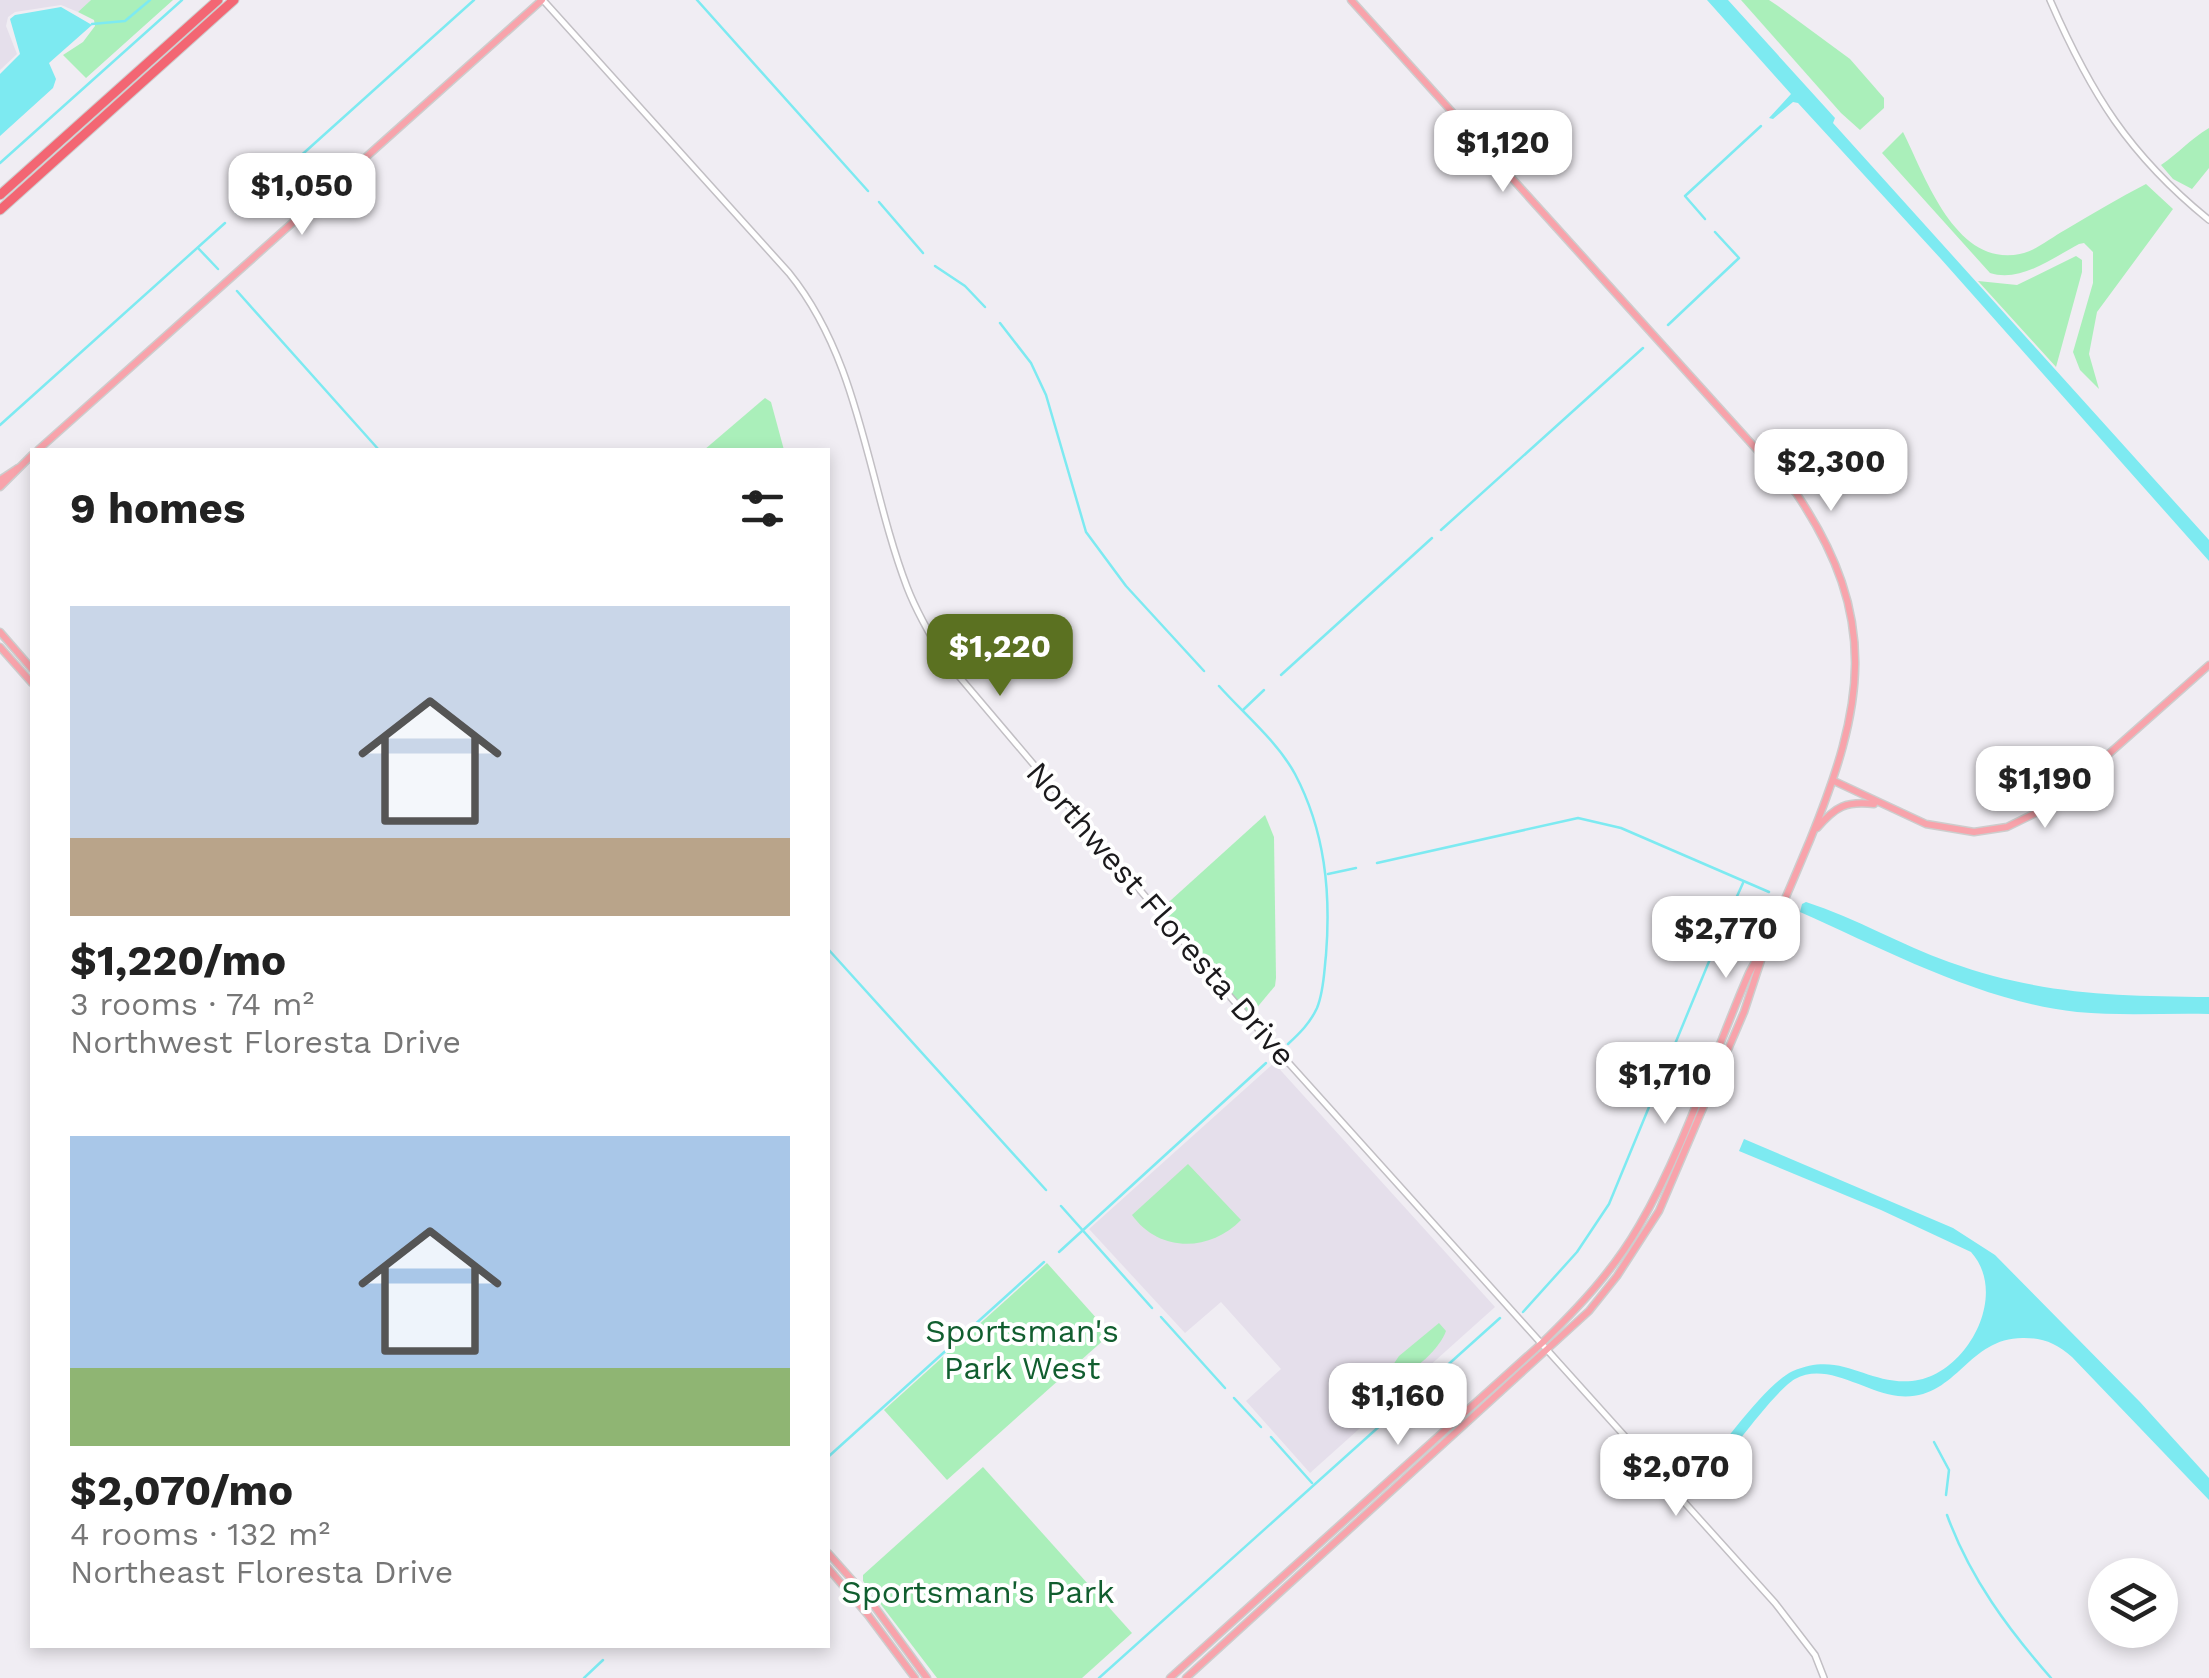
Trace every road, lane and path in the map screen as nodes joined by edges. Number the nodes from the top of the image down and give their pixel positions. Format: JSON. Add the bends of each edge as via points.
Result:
{"nodes":[{"id":1,"x":218,"y":0,"type":"edge"},
{"id":2,"x":234,"y":0,"type":"edge"},
{"id":3,"x":542,"y":0,"type":"edge"},
{"id":4,"x":1351,"y":0,"type":"edge"},
{"id":5,"x":2050,"y":0,"type":"edge"},
{"id":6,"x":0,"y":195,"type":"edge"},
{"id":7,"x":0,"y":210,"type":"edge"},
{"id":8,"x":2209,"y":220,"type":"edge"},
{"id":9,"x":40,"y":448,"type":"edge"},
{"id":10,"x":30,"y":457,"type":"edge"},
{"id":11,"x":0,"y":484,"type":"edge"},
{"id":12,"x":0,"y":632,"type":"edge"},
{"id":13,"x":0,"y":647,"type":"edge"},
{"id":14,"x":2209,"y":665,"type":"edge"},
{"id":15,"x":30,"y":667,"type":"edge"},
{"id":16,"x":30,"y":681,"type":"edge"},
{"id":17,"x":1834,"y":781,"type":"junction"},
{"id":18,"x":1882,"y":805,"type":"junction"},
{"id":19,"x":1813,"y":832,"type":"junction"},
{"id":20,"x":1544,"y":1347,"type":"junction"},
{"id":21,"x":830,"y":1555,"type":"edge"},
{"id":22,"x":830,"y":1570,"type":"edge"},
{"id":23,"x":915,"y":1678,"type":"edge"},
{"id":24,"x":926,"y":1678,"type":"edge"},
{"id":25,"x":1170,"y":1678,"type":"edge"},
{"id":26,"x":1186,"y":1678,"type":"edge"},
{"id":27,"x":1824,"y":1678,"type":"edge"}],
"edges":[{"from":1,"to":6,"type":"highway"},
{"from":2,"to":7,"type":"highway"},
{"from":3,"to":9,"type":"main road"},
{"from":3,"to":20,"type":"street","name":"Northwest Floresta Drive","via":[[789,273],[823,320],[907,588],[946,661],[1226,992]]},
{"from":4,"to":17,"type":"main road","via":[[1816,523],[1844,584],[1854,632],[1855,701]]},
{"from":5,"to":8,"type":"street","via":[[2106,113],[2163,180]]},
{"from":10,"to":11,"type":"main road"},
{"from":12,"to":15,"type":"main road"},
{"from":13,"to":16,"type":"main road"},
{"from":14,"to":18,"type":"main road","via":[[2064,796],[2021,822],[1959,831]]},
{"from":17,"to":18,"type":"main road"},
{"from":17,"to":19,"type":"main road"},
{"from":18,"to":19,"type":"main road","via":[[1840,805]]},
{"from":19,"to":20,"type":"main road","via":[[1659,1210],[1589,1311]]},
{"from":20,"to":25,"type":"main road"},
{"from":20,"to":26,"type":"main road"},
{"from":20,"to":27,"type":"street","name":"Northwest Floresta Drive","via":[[1796,1628]]},
{"from":21,"to":24,"type":"main road"},
{"from":22,"to":23,"type":"main road"}]}
